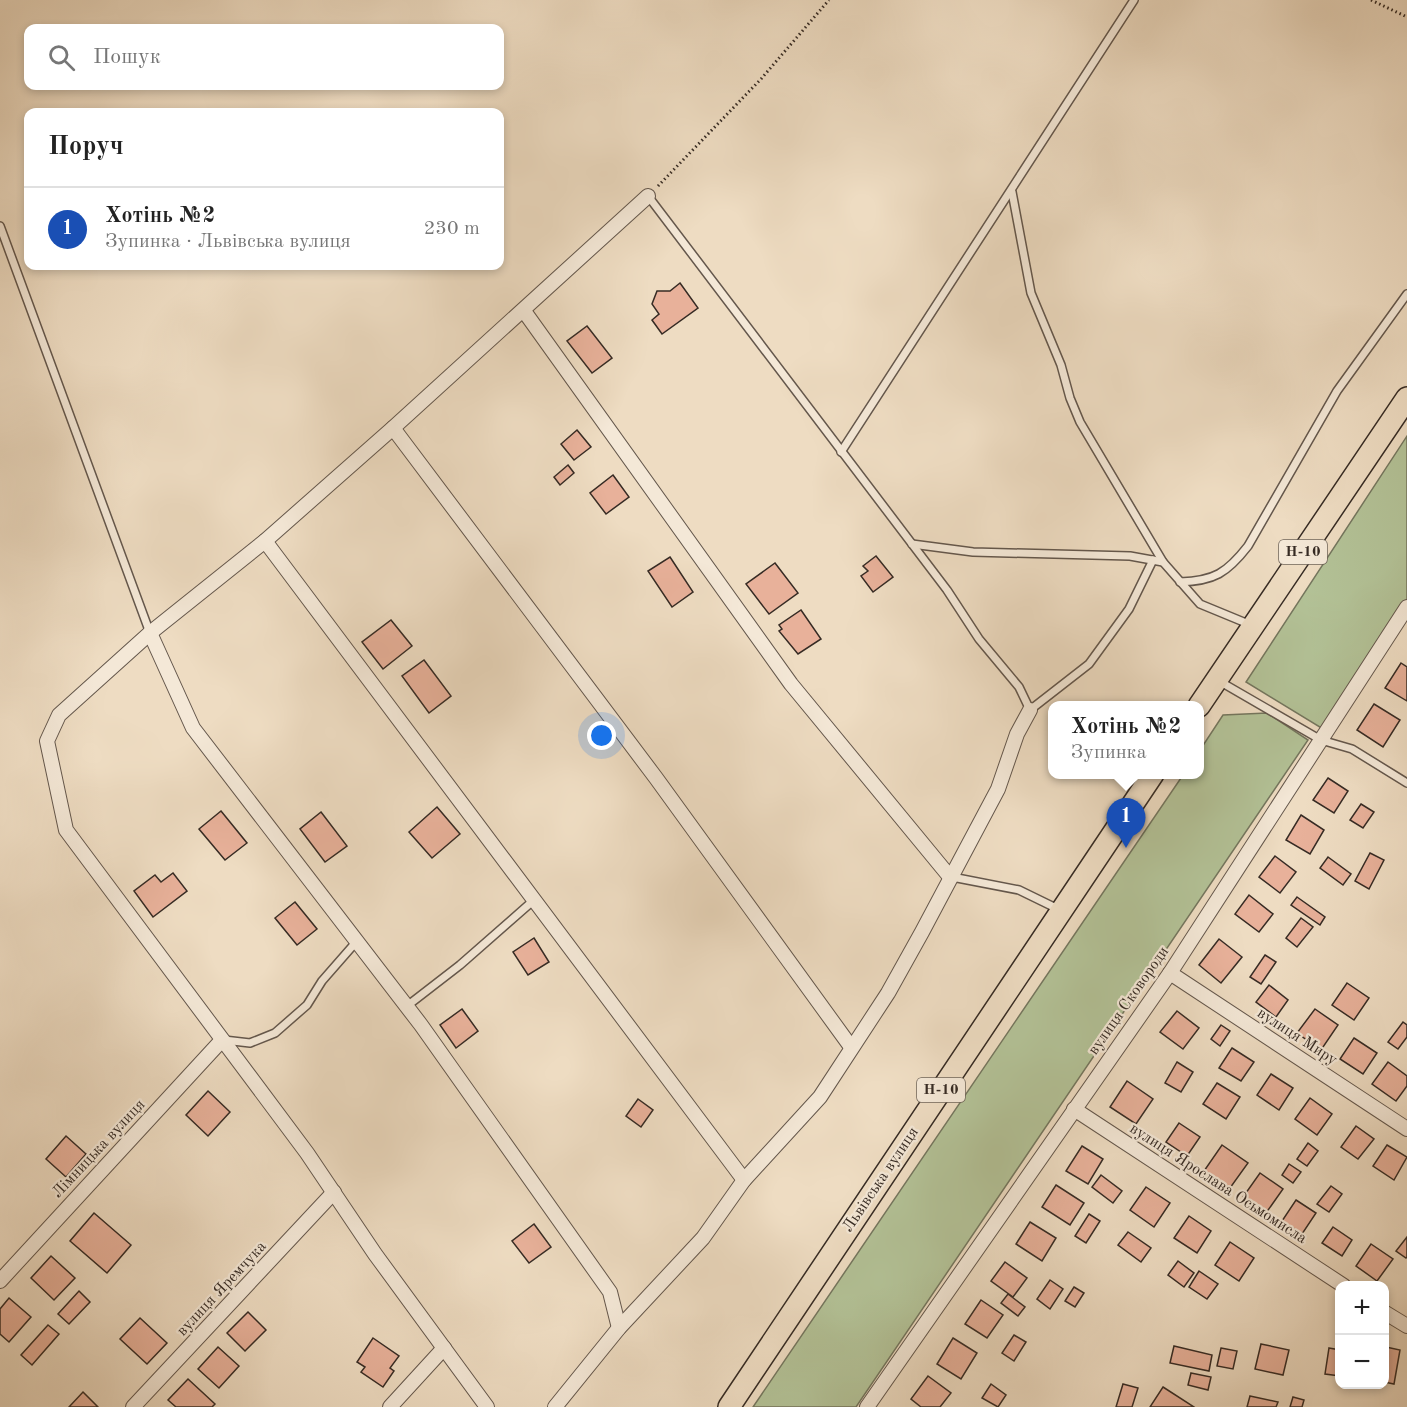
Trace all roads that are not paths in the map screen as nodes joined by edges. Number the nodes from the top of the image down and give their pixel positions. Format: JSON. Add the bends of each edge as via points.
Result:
{"nodes":[{"id":1,"x":1134,"y":0,"type":"edge"},
{"id":2,"x":1012,"y":192,"type":"junction"},
{"id":3,"x":648,"y":196,"type":"joint"},
{"id":4,"x":0,"y":226,"type":"edge"},
{"id":5,"x":1407,"y":294,"type":"edge"},
{"id":6,"x":524,"y":311,"type":"junction"},
{"id":7,"x":1407,"y":398,"type":"edge"},
{"id":8,"x":393,"y":428,"type":"junction"},
{"id":9,"x":841,"y":452,"type":"junction"},
{"id":10,"x":265,"y":540,"type":"junction"},
{"id":11,"x":912,"y":544,"type":"junction"},
{"id":12,"x":1153,"y":560,"type":"junction"},
{"id":13,"x":1164,"y":562,"type":"junction"},
{"id":14,"x":1180,"y":582,"type":"junction"},
{"id":15,"x":1407,"y":606,"type":"edge"},
{"id":16,"x":1253,"y":626,"type":"junction"},
{"id":17,"x":150,"y":633,"type":"junction"},
{"id":18,"x":1217,"y":680,"type":"junction"},
{"id":19,"x":1202,"y":701,"type":"edge"},
{"id":20,"x":1030,"y":710,"type":"junction"},
{"id":21,"x":1321,"y":740,"type":"junction"},
{"id":22,"x":1150,"y":779,"type":"edge"},
{"id":23,"x":1407,"y":783,"type":"edge"},
{"id":24,"x":950,"y":876,"type":"junction"},
{"id":25,"x":534,"y":900,"type":"junction"},
{"id":26,"x":1063,"y":912,"type":"junction"},
{"id":27,"x":357,"y":941,"type":"junction"},
{"id":28,"x":1170,"y":973,"type":"junction"},
{"id":29,"x":407,"y":1006,"type":"junction"},
{"id":30,"x":222,"y":1040,"type":"junction"},
{"id":31,"x":851,"y":1047,"type":"junction"},
{"id":32,"x":1074,"y":1109,"type":"junction"},
{"id":33,"x":1407,"y":1129,"type":"edge"},
{"id":34,"x":744,"y":1180,"type":"junction"},
{"id":35,"x":334,"y":1192,"type":"junction"},
{"id":36,"x":0,"y":1281,"type":"edge"},
{"id":37,"x":1336,"y":1281,"type":"edge"},
{"id":38,"x":1389,"y":1315,"type":"edge"},
{"id":39,"x":1407,"y":1326,"type":"edge"},
{"id":40,"x":619,"y":1328,"type":"junction"},
{"id":41,"x":444,"y":1348,"type":"junction"},
{"id":42,"x":133,"y":1407,"type":"edge"},
{"id":43,"x":390,"y":1407,"type":"edge"},
{"id":44,"x":487,"y":1407,"type":"edge"},
{"id":45,"x":555,"y":1407,"type":"edge"},
{"id":46,"x":729,"y":1407,"type":"edge"},
{"id":47,"x":867,"y":1407,"type":"edge"}],
"edges":[{"from":1,"to":2,"type":"lane"},
{"from":2,"to":9,"type":"lane"},
{"from":2,"to":13,"type":"lane","via":[[1031,293],[1061,365],[1070,398],[1080,422]]},
{"from":3,"to":6,"type":"street"},
{"from":3,"to":9,"type":"lane"},
{"from":4,"to":17,"type":"lane"},
{"from":5,"to":14,"type":"lane","via":[[1338,391],[1234,564],[1204,581]]},
{"from":6,"to":8,"type":"street"},
{"from":6,"to":24,"type":"street","via":[[791,684]]},
{"from":7,"to":16,"type":"main road","number":"Н-10"},
{"from":8,"to":10,"type":"street"},
{"from":8,"to":31,"type":"street","via":[[656,778]]},
{"from":9,"to":11,"type":"lane"},
{"from":10,"to":17,"type":"street"},
{"from":10,"to":25,"type":"street"},
{"from":11,"to":12,"type":"lane","via":[[973,552]]},
{"from":11,"to":20,"type":"lane","via":[[979,639],[1019,687]]},
{"from":12,"to":13,"type":"lane"},
{"from":12,"to":20,"type":"lane","via":[[1129,609],[1089,664]]},
{"from":13,"to":14,"type":"lane"},
{"from":14,"to":16,"type":"lane","via":[[1200,604]]},
{"from":15,"to":21,"type":"street","name":"вулиця Сковороди"},
{"from":16,"to":18,"type":"main road","number":"Н-10"},
{"from":17,"to":27,"type":"street","via":[[193,728]]},
{"from":17,"to":30,"type":"street","via":[[59,715],[47,741],[66,830]]},
{"from":18,"to":19,"type":"main road","number":"Н-10"},
{"from":18,"to":21,"type":"lane"},
{"from":20,"to":24,"type":"street","via":[[1017,734],[998,789]]},
{"from":21,"to":23,"type":"lane","via":[[1352,749]]},
{"from":21,"to":28,"type":"street","name":"вулиця Сковороди"},
{"from":22,"to":26,"type":"main road","name":"Львівська вулиця","number":"Н-10"},
{"from":24,"to":26,"type":"lane","via":[[1019,890]]},
{"from":24,"to":31,"type":"street","via":[[888,993]]},
{"from":25,"to":29,"type":"lane"},
{"from":25,"to":34,"type":"street"},
{"from":26,"to":46,"type":"main road","name":"Львівська вулиця","number":"Н-10"},
{"from":27,"to":29,"type":"street"},
{"from":27,"to":30,"type":"lane","via":[[322,981],[308,1005],[274,1033],[250,1043]]},
{"from":28,"to":32,"type":"street","name":"вулиця Сковороди"},
{"from":28,"to":33,"type":"street","name":"вулиця Миру"},
{"from":29,"to":40,"type":"street","via":[[610,1292]]},
{"from":30,"to":35,"type":"street"},
{"from":30,"to":36,"type":"street","name":"Лімницька вулиця"},
{"from":31,"to":34,"type":"street","via":[[820,1097]]},
{"from":32,"to":37,"type":"street","name":"вулиця Ярослава Осьмомисла"},
{"from":32,"to":47,"type":"street","name":"вулиця Сковороди"},
{"from":34,"to":40,"type":"street","via":[[703,1238]]},
{"from":35,"to":41,"type":"street"},
{"from":35,"to":42,"type":"street","name":"вулиця Яремчука"},
{"from":38,"to":39,"type":"street"},
{"from":40,"to":45,"type":"street"},
{"from":41,"to":43,"type":"street"},
{"from":41,"to":44,"type":"street"}]}
